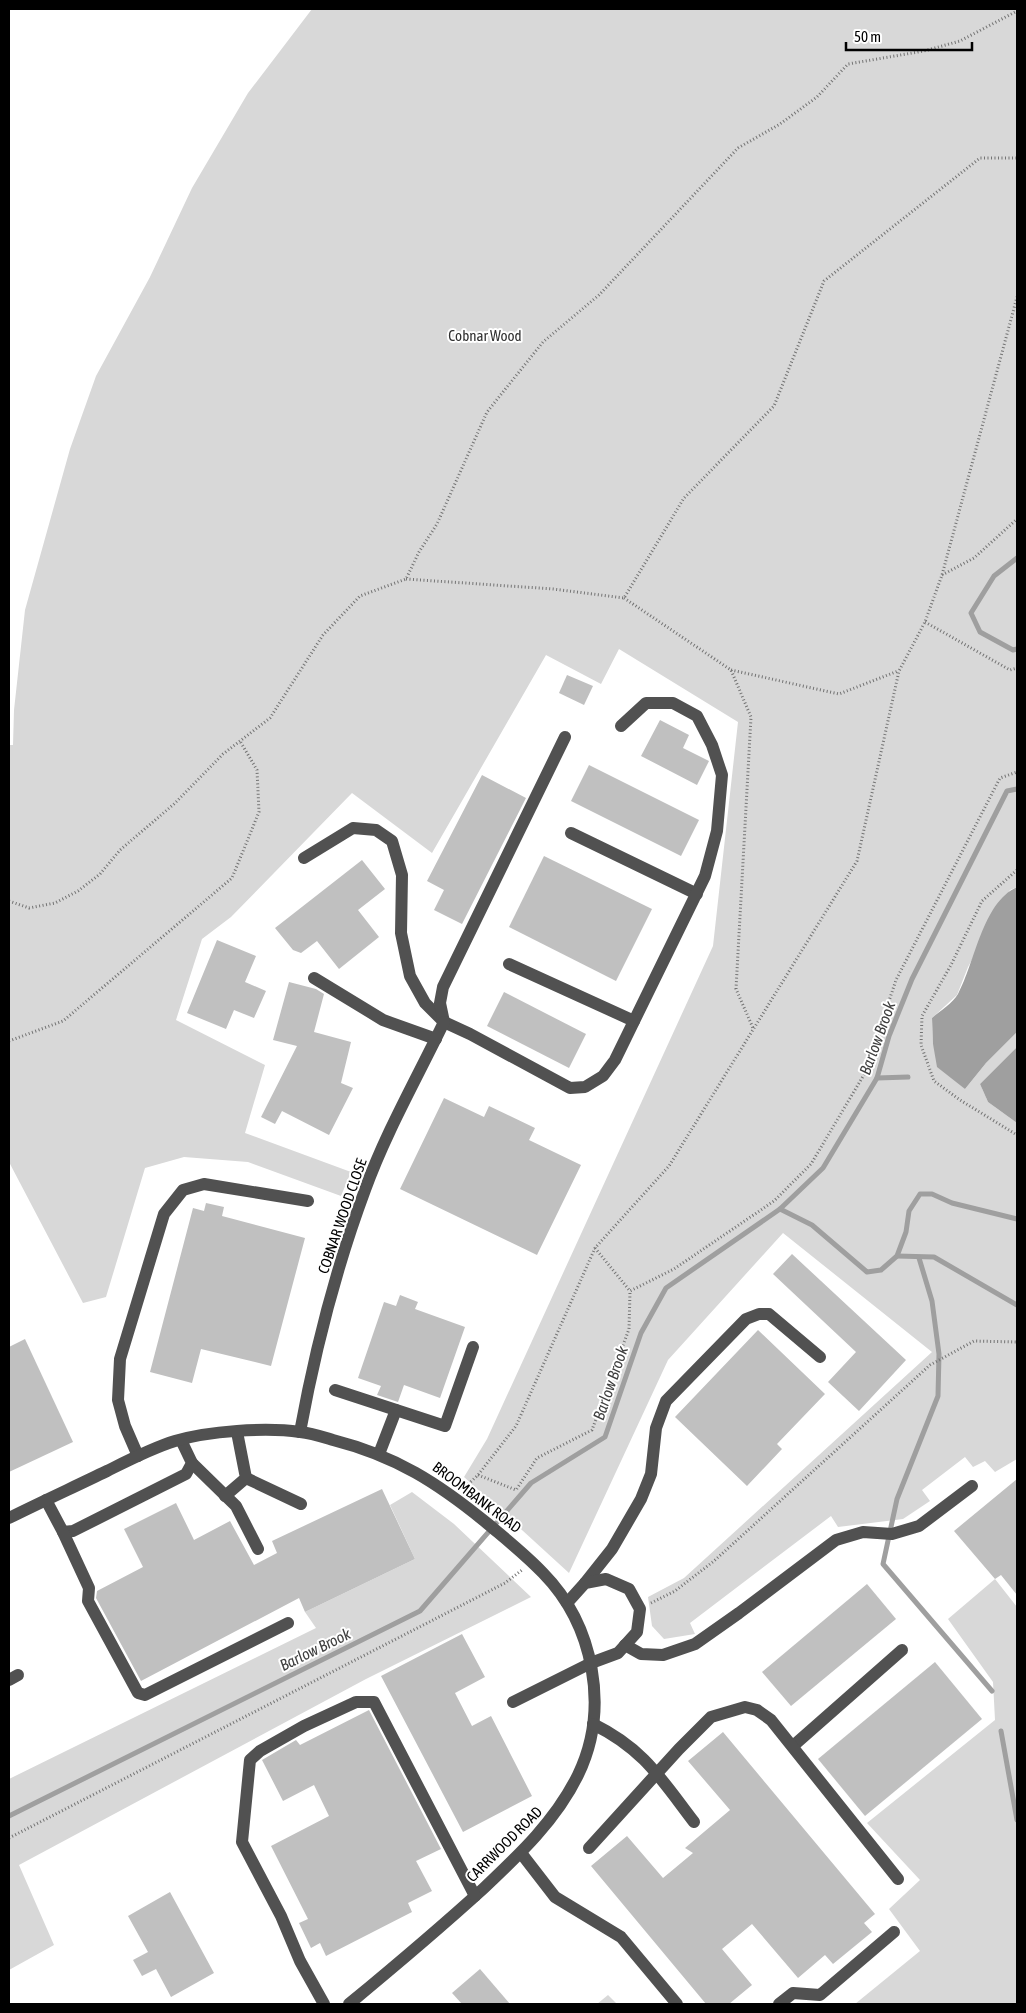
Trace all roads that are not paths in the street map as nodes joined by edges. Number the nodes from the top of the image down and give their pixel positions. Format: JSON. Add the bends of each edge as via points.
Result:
{"nodes":[{"id":1,"x":621,"y":726,"type":"dead end"},
{"id":2,"x":565,"y":737,"type":"dead end"},
{"id":3,"x":571,"y":833,"type":"dead end"},
{"id":4,"x":304,"y":858,"type":"dead end"},
{"id":5,"x":697,"y":894,"type":"junction"},
{"id":6,"x":509,"y":964,"type":"dead end"},
{"id":7,"x":314,"y":978,"type":"dead end"},
{"id":8,"x":634,"y":1021,"type":"junction"},
{"id":9,"x":444,"y":1022,"type":"junction"},
{"id":10,"x":436,"y":1039,"type":"junction"},
{"id":11,"x":308,"y":1201,"type":"dead end"},
{"id":12,"x":474,"y":1347,"type":"dead end"},
{"id":13,"x":820,"y":1357,"type":"dead end"},
{"id":14,"x":335,"y":1390,"type":"dead end"},
{"id":15,"x":396,"y":1410,"type":"junction"},
{"id":16,"x":237,"y":1432,"type":"junction"},
{"id":17,"x":300,"y":1432,"type":"junction"},
{"id":18,"x":181,"y":1440,"type":"junction"},
{"id":19,"x":379,"y":1454,"type":"junction"},
{"id":20,"x":138,"y":1456,"type":"junction"},
{"id":21,"x":192,"y":1463,"type":"junction"},
{"id":22,"x":246,"y":1478,"type":"junction"},
{"id":23,"x":972,"y":1486,"type":"dead end"},
{"id":24,"x":225,"y":1496,"type":"junction"},
{"id":25,"x":46,"y":1500,"type":"junction"},
{"id":26,"x":301,"y":1504,"type":"dead end"},
{"id":27,"x":9,"y":1518,"type":"edge"},
{"id":28,"x":63,"y":1532,"type":"junction"},
{"id":29,"x":258,"y":1549,"type":"dead end"},
{"id":30,"x":585,"y":1583,"type":"junction"},
{"id":31,"x":567,"y":1603,"type":"junction"},
{"id":32,"x":288,"y":1623,"type":"dead end"},
{"id":33,"x":625,"y":1645,"type":"junction"},
{"id":34,"x":902,"y":1650,"type":"dead end"},
{"id":35,"x":591,"y":1663,"type":"junction"},
{"id":36,"x":513,"y":1702,"type":"dead end"},
{"id":37,"x":593,"y":1724,"type":"junction"},
{"id":38,"x":793,"y":1746,"type":"junction"},
{"id":39,"x":657,"y":1773,"type":"junction"},
{"id":40,"x":694,"y":1822,"type":"dead end"},
{"id":41,"x":589,"y":1848,"type":"dead end"},
{"id":42,"x":521,"y":1853,"type":"junction"},
{"id":43,"x":898,"y":1880,"type":"dead end"},
{"id":44,"x":475,"y":1896,"type":"junction"},
{"id":45,"x":894,"y":1932,"type":"dead end"},
{"id":46,"x":324,"y":2004,"type":"edge"},
{"id":47,"x":349,"y":2004,"type":"edge"},
{"id":48,"x":677,"y":2004,"type":"edge"},
{"id":49,"x":779,"y":2004,"type":"edge"}],
"edges":[{"from":1,"to":5,"type":"street","via":[[646,703],[673,703],[697,716],[712,745],[722,776],[717,831],[706,876]]},
{"from":2,"to":9,"type":"street","via":[[443,987],[440,1003]]},
{"from":3,"to":5,"type":"street"},
{"from":4,"to":9,"type":"street","via":[[353,828],[376,830],[392,841],[402,875],[400,933],[410,976],[425,1003]]},
{"from":5,"to":8,"type":"street"},
{"from":6,"to":8,"type":"street"},
{"from":7,"to":10,"type":"street","via":[[383,1020]]},
{"from":8,"to":9,"type":"street","via":[[604,1076],[585,1087],[570,1088]]},
{"from":9,"to":10,"type":"street","name":"COBNAR WOOD CLOSE"},
{"from":10,"to":17,"type":"street","name":"COBNAR WOOD CLOSE","via":[[365,1189],[325,1323]]},
{"from":11,"to":20,"type":"street","via":[[204,1184],[182,1190],[164,1214],[120,1359],[118,1400]]},
{"from":12,"to":15,"type":"street","via":[[446,1426]]},
{"from":13,"to":30,"type":"street","via":[[769,1314],[759,1314],[746,1320],[666,1401],[656,1428],[651,1474],[642,1499],[612,1549]]},
{"from":14,"to":15,"type":"street"},
{"from":15,"to":19,"type":"street"},
{"from":16,"to":17,"type":"street","name":"BROOMBANK ROAD"},
{"from":16,"to":18,"type":"street","name":"BROOMBANK ROAD","via":[[210,1433]]},
{"from":16,"to":22,"type":"street"},
{"from":17,"to":19,"type":"street","name":"BROOMBANK ROAD"},
{"from":18,"to":20,"type":"street","name":"BROOMBANK ROAD"},
{"from":18,"to":21,"type":"street"},
{"from":19,"to":31,"type":"street","name":"BROOMBANK ROAD","via":[[407,1466],[458,1499],[532,1562]]},
{"from":20,"to":25,"type":"street","name":"BROOMBANK ROAD"},
{"from":21,"to":24,"type":"street"},
{"from":21,"to":28,"type":"street","via":[[186,1474],[73,1531]]},
{"from":22,"to":24,"type":"street"},
{"from":22,"to":26,"type":"street"},
{"from":23,"to":33,"type":"street","via":[[919,1526],[892,1534],[862,1532],[836,1540],[695,1644],[663,1655],[641,1654]]},
{"from":24,"to":29,"type":"street","via":[[236,1506]]},
{"from":25,"to":27,"type":"street","name":"BROOMBANK ROAD"},
{"from":25,"to":28,"type":"street"},
{"from":28,"to":32,"type":"street","via":[[89,1588],[88,1601],[138,1693],[145,1695]]},
{"from":30,"to":31,"type":"street"},
{"from":30,"to":33,"type":"street","via":[[606,1579],[629,1589],[640,1610],[637,1632]]},
{"from":31,"to":35,"type":"street","name":"CARRWOOD ROAD","via":[[590,1653]]},
{"from":33,"to":35,"type":"street","via":[[618,1653]]},
{"from":34,"to":38,"type":"street"},
{"from":35,"to":36,"type":"street"},
{"from":35,"to":37,"type":"street","name":"CARRWOOD ROAD","via":[[596,1696]]},
{"from":37,"to":39,"type":"street","via":[[637,1751]]},
{"from":37,"to":42,"type":"street","name":"CARRWOOD ROAD","via":[[592,1737],[579,1773],[556,1814]]},
{"from":38,"to":39,"type":"street","via":[[771,1720],[745,1707],[711,1717]]},
{"from":38,"to":43,"type":"street"},
{"from":39,"to":40,"type":"street"},
{"from":39,"to":41,"type":"street"},
{"from":42,"to":44,"type":"street","name":"CARRWOOD ROAD"},
{"from":42,"to":48,"type":"street","via":[[555,1897],[621,1937]]},
{"from":44,"to":46,"type":"street","via":[[374,1702],[356,1702],[260,1751],[250,1760],[242,1842]]},
{"from":44,"to":47,"type":"street","name":"CARRWOOD ROAD"},
{"from":45,"to":49,"type":"street","via":[[820,1995],[793,1993]]}]}
